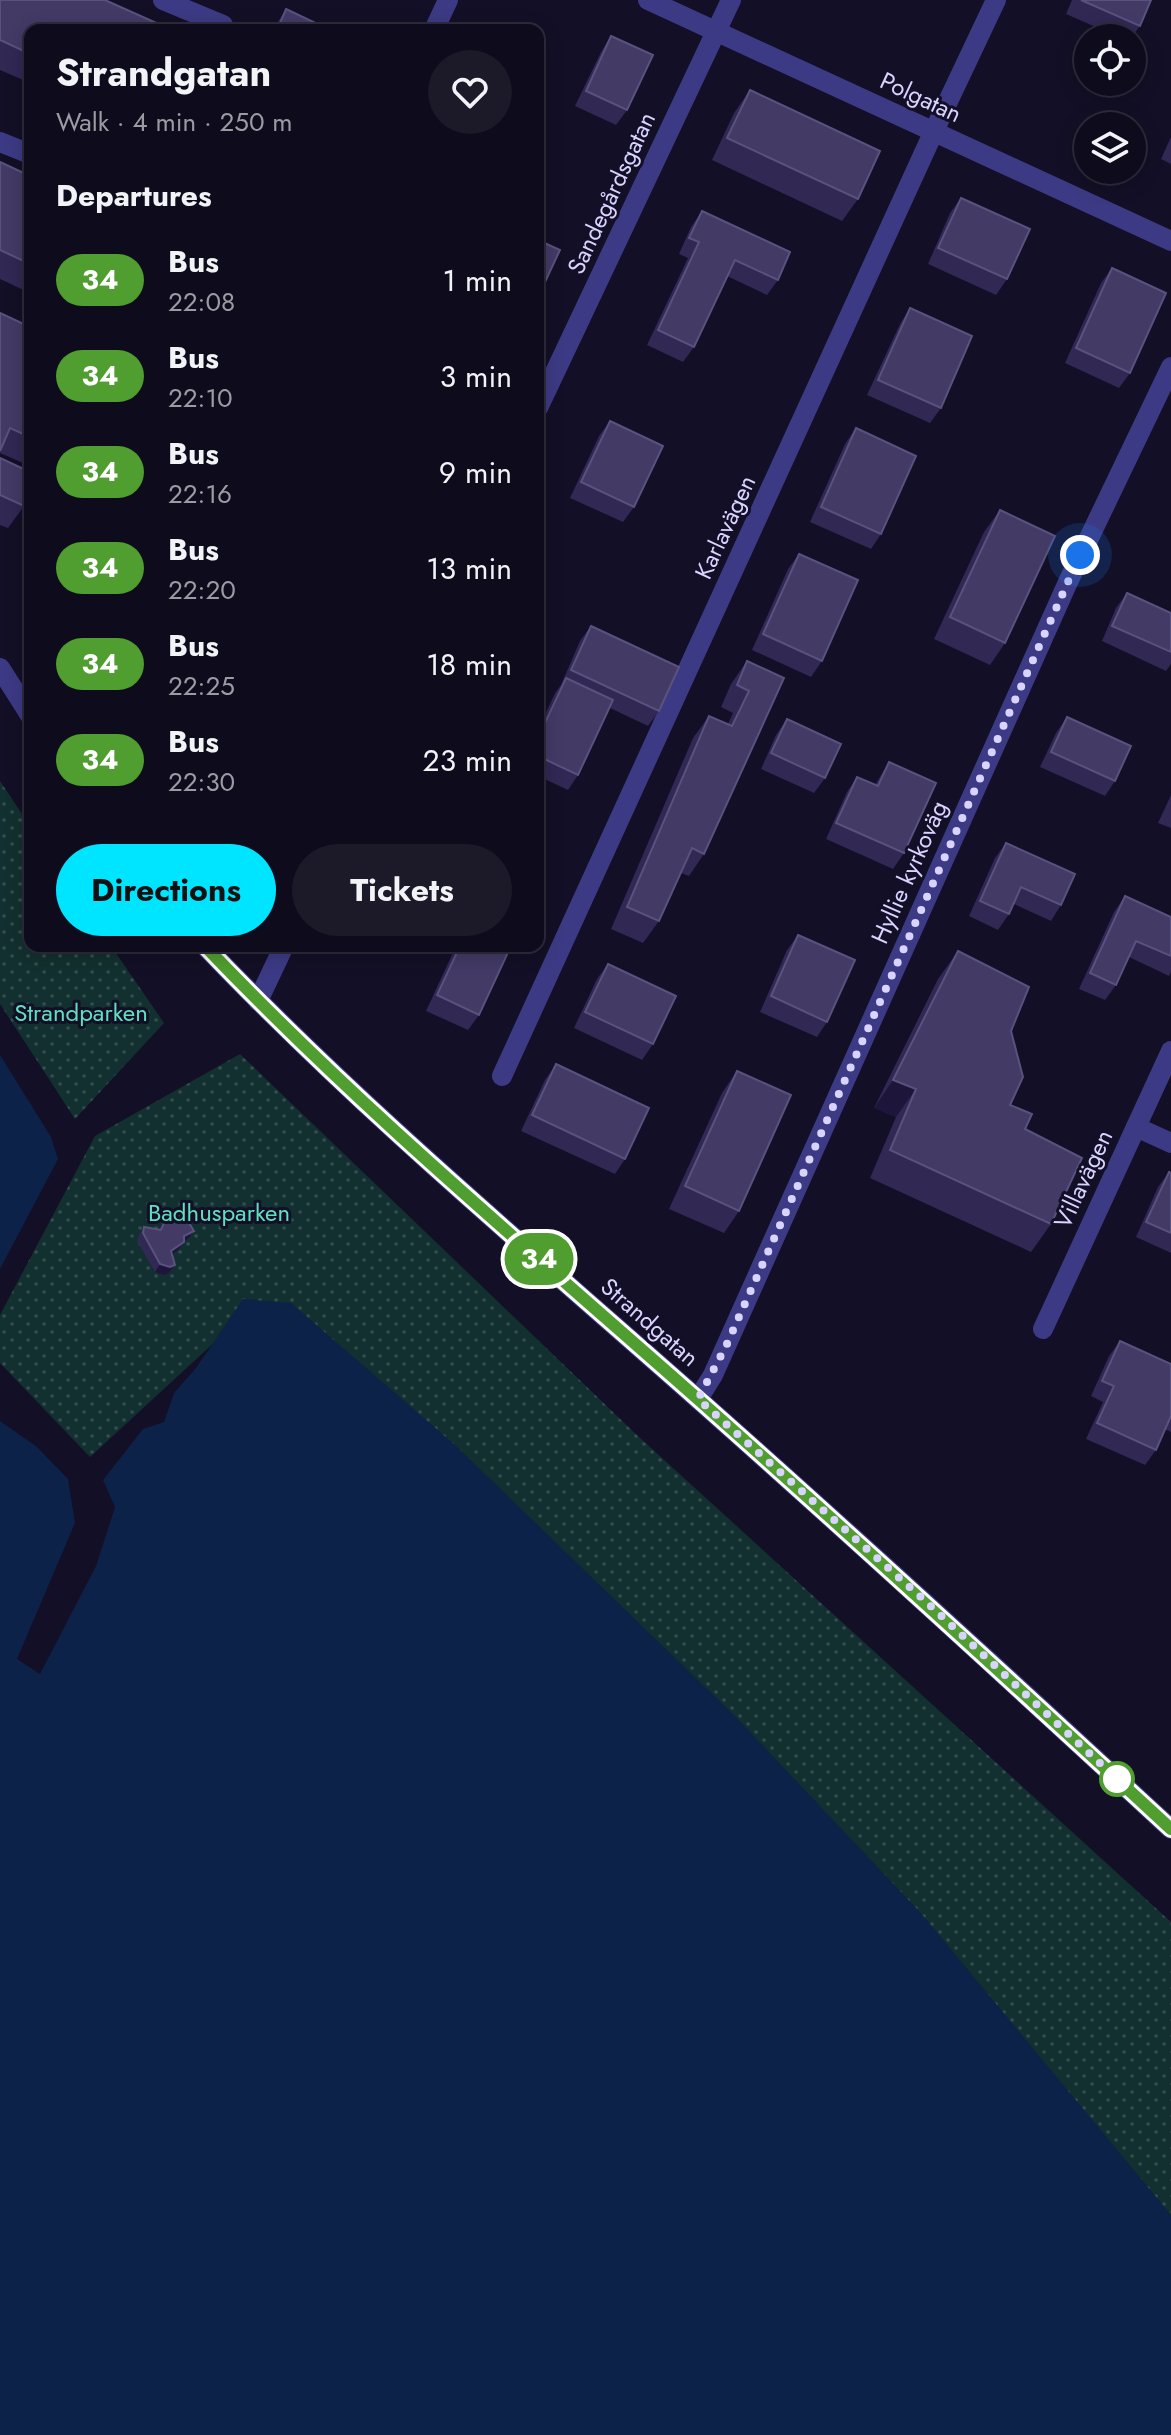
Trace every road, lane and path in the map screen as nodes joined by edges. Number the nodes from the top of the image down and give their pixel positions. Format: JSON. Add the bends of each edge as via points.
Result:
{"nodes":[{"id":1,"x":163,"y":0,"type":"edge"},
{"id":2,"x":448,"y":0,"type":"edge"},
{"id":3,"x":648,"y":0,"type":"edge"},
{"id":4,"x":731,"y":0,"type":"edge"},
{"id":5,"x":996,"y":0,"type":"edge"},
{"id":6,"x":221,"y":24,"type":"edge"},
{"id":7,"x":437,"y":24,"type":"edge"},
{"id":8,"x":716,"y":31,"type":"junction"},
{"id":9,"x":934,"y":131,"type":"junction"},
{"id":10,"x":0,"y":142,"type":"edge"},
{"id":11,"x":24,"y":152,"type":"edge"},
{"id":12,"x":1171,"y":241,"type":"edge"},
{"id":13,"x":1171,"y":367,"type":"edge"},
{"id":14,"x":544,"y":395,"type":"edge"},
{"id":15,"x":0,"y":668,"type":"edge"},
{"id":16,"x":24,"y":706,"type":"edge"},
{"id":17,"x":211,"y":952,"type":"edge"},
{"id":18,"x":281,"y":952,"type":"edge"},
{"id":19,"x":258,"y":1001,"type":"junction"},
{"id":20,"x":1171,"y":1051,"type":"edge"},
{"id":21,"x":502,"y":1076,"type":"dead end"},
{"id":22,"x":1136,"y":1127,"type":"junction"},
{"id":23,"x":1171,"y":1143,"type":"edge"},
{"id":24,"x":1043,"y":1329,"type":"dead end"},
{"id":25,"x":698,"y":1399,"type":"junction"},
{"id":26,"x":1171,"y":1829,"type":"edge"}],
"edges":[{"from":1,"to":6,"type":"street"},
{"from":2,"to":7,"type":"street"},
{"from":3,"to":8,"type":"street","name":"Polgatan"},
{"from":4,"to":8,"type":"street","name":"Sandegårdsgatan"},
{"from":5,"to":9,"type":"street","name":"Karlavägen"},
{"from":8,"to":9,"type":"street","name":"Polgatan"},
{"from":8,"to":14,"type":"street","name":"Sandegårdsgatan"},
{"from":9,"to":12,"type":"street","name":"Polgatan"},
{"from":9,"to":21,"type":"street","name":"Karlavägen"},
{"from":10,"to":11,"type":"street"},
{"from":13,"to":25,"type":"street","name":"Hyllie kyrkoväg","via":[[1068,582]]},
{"from":15,"to":16,"type":"street"},
{"from":17,"to":19,"type":"street","name":"Strandgatan"},
{"from":18,"to":19,"type":"street"},
{"from":19,"to":25,"type":"street","name":"Strandgatan"},
{"from":20,"to":22,"type":"street","name":"Villavägen"},
{"from":22,"to":23,"type":"street"},
{"from":22,"to":24,"type":"street","name":"Villavägen"},
{"from":25,"to":26,"type":"street","name":"Strandgatan"}]}
